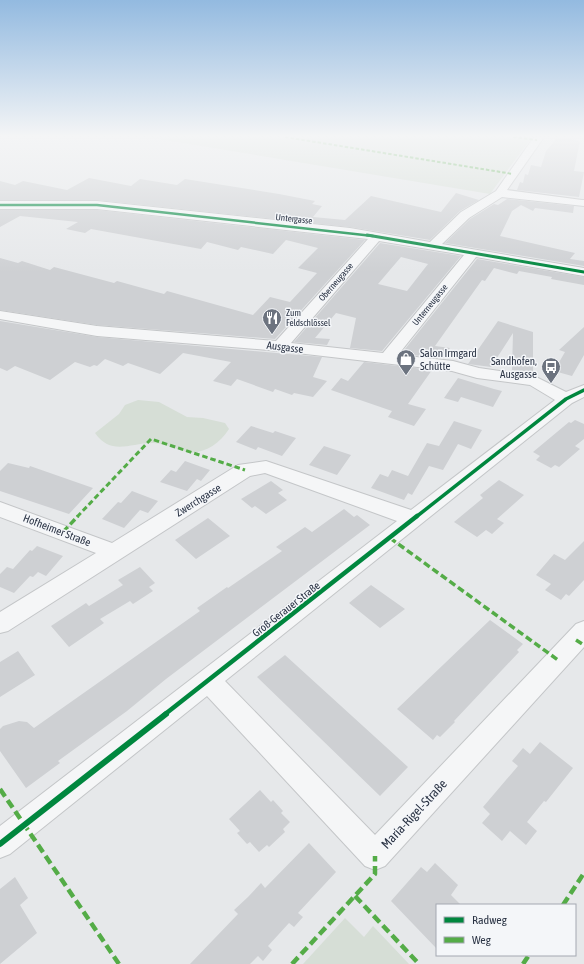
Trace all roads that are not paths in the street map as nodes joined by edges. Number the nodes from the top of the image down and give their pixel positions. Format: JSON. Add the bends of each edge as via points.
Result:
{"nodes":[{"id":1,"x":508,"y":182,"type":"edge"},
{"id":2,"x":500,"y":193,"type":"junction"},
{"id":3,"x":582,"y":203,"type":"dead end"},
{"id":4,"x":0,"y":205,"type":"edge"},
{"id":5,"x":376,"y":236,"type":"junction"},
{"id":6,"x":433,"y":246,"type":"junction"},
{"id":7,"x":473,"y":252,"type":"junction"},
{"id":8,"x":584,"y":272,"type":"edge"},
{"id":9,"x":0,"y":315,"type":"edge"},
{"id":10,"x":280,"y":346,"type":"junction"},
{"id":11,"x":387,"y":358,"type":"junction"},
{"id":12,"x":575,"y":395,"type":"edge"},
{"id":13,"x":0,"y":509,"type":"edge"},
{"id":14,"x":414,"y":520,"type":"junction"},
{"id":15,"x":114,"y":552,"type":"junction"},
{"id":16,"x":0,"y":624,"type":"edge"},
{"id":17,"x":584,"y":631,"type":"edge"},
{"id":18,"x":209,"y":681,"type":"junction"},
{"id":19,"x":0,"y":844,"type":"edge"}],
"edges":[{"from":1,"to":2,"type":"street"},
{"from":2,"to":3,"type":"street"},
{"from":2,"to":6,"type":"street","via":[[465,215]]},
{"from":4,"to":5,"type":"street","name":"Untergasse","via":[[97,205]]},
{"from":5,"to":6,"type":"street","name":"Untergasse"},
{"from":5,"to":10,"type":"street","name":"Oberneugasse"},
{"from":6,"to":7,"type":"street","name":"Untergasse"},
{"from":7,"to":8,"type":"street","name":"Untergasse"},
{"from":7,"to":11,"type":"street","name":"Unterneugasse"},
{"from":9,"to":10,"type":"street","name":"Ausgasse","via":[[96,331]]},
{"from":10,"to":11,"type":"street","name":"Ausgasse"},
{"from":11,"to":12,"type":"street","name":"Ausgasse","via":[[453,366],[478,373],[534,381]]},
{"from":12,"to":14,"type":"street","name":"Groß-Gerauer Straße"},
{"from":13,"to":15,"type":"street","name":"Hofheimer Straße"},
{"from":14,"to":15,"type":"street","name":"Zwerchgasse","via":[[266,467],[246,470]]},
{"from":14,"to":18,"type":"street","name":"Groß-Gerauer Straße"},
{"from":15,"to":16,"type":"street","name":"Zwerchgasse"},
{"from":17,"to":18,"type":"street","name":"Maria-Rigel-Straße","via":[[375,856]]},
{"from":18,"to":19,"type":"street","name":"Groß-Gerauer Straße"}]}
